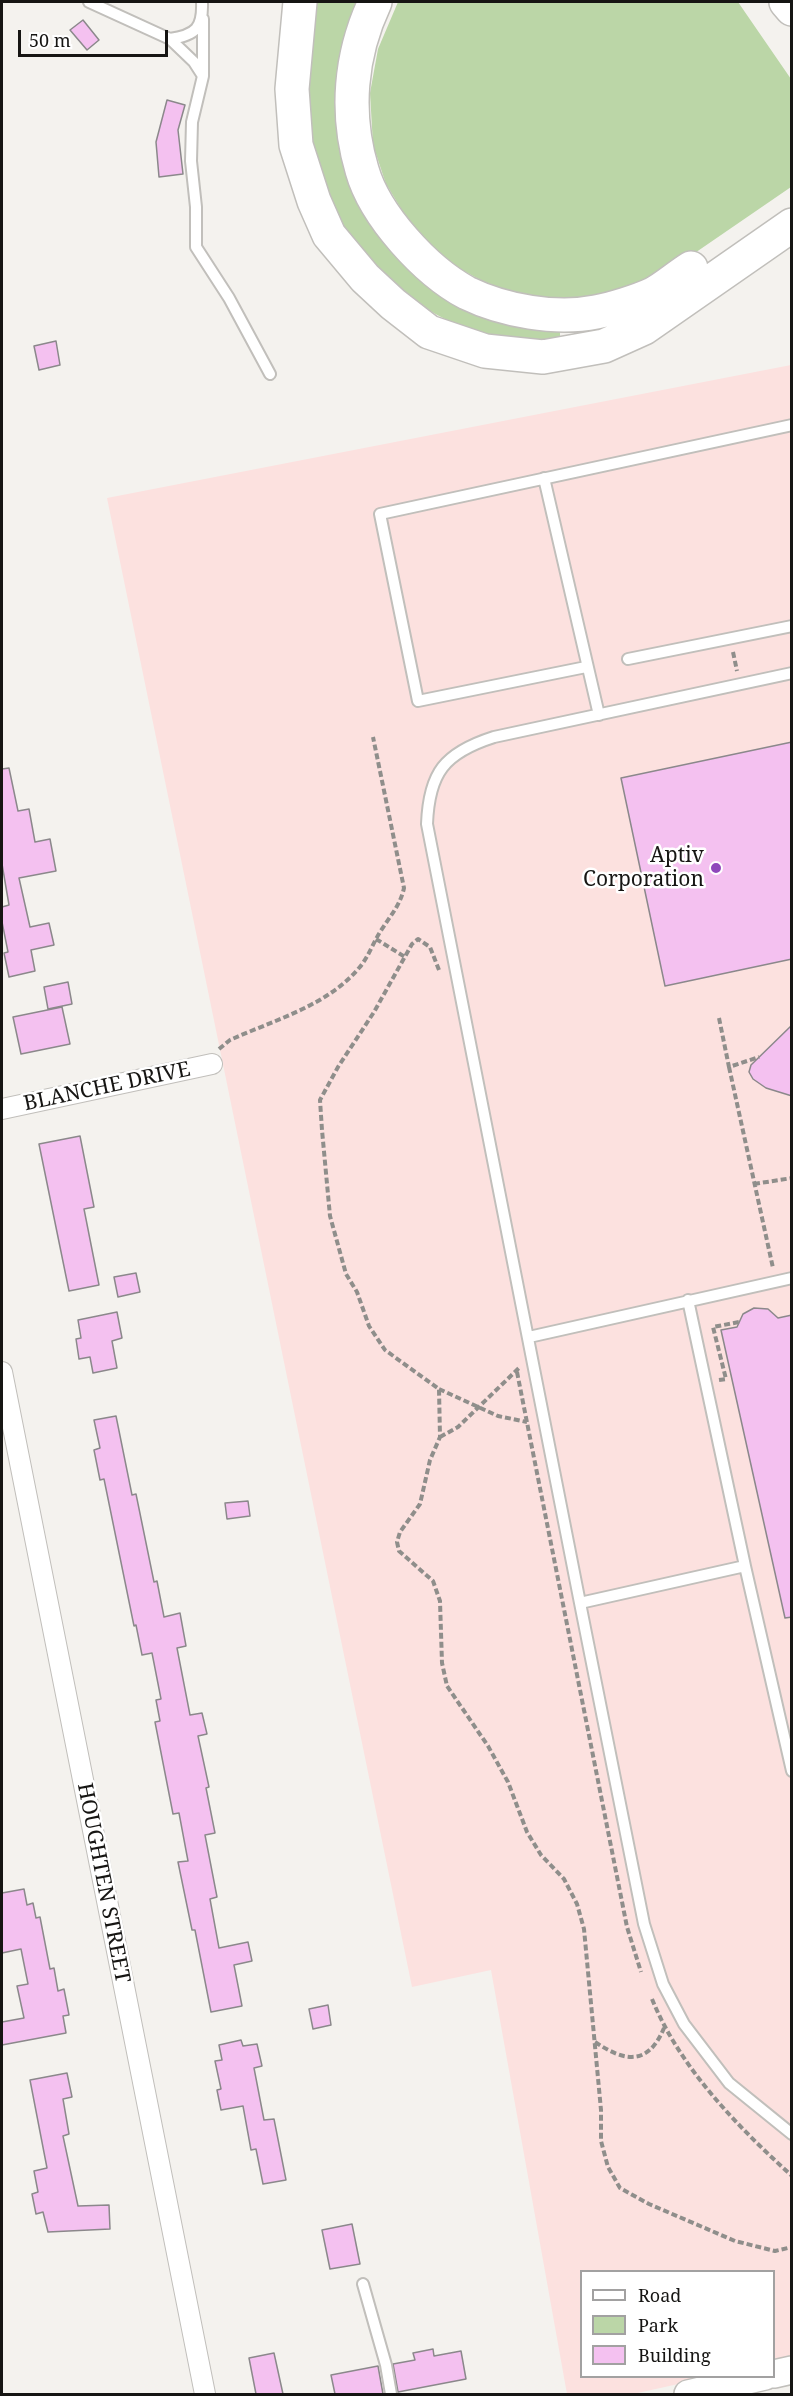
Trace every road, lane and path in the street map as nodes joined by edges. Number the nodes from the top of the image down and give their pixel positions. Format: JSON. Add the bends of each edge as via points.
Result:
{"nodes":[{"id":1,"x":89,"y":2,"type":"edge"},
{"id":2,"x":202,"y":2,"type":"edge"},
{"id":3,"x":300,"y":2,"type":"edge"},
{"id":4,"x":375,"y":2,"type":"edge"},
{"id":5,"x":786,"y":2,"type":"edge"},
{"id":6,"x":792,"y":9,"type":"edge"},
{"id":7,"x":203,"y":19,"type":"junction"},
{"id":8,"x":170,"y":39,"type":"junction"},
{"id":9,"x":202,"y":76,"type":"junction"},
{"id":10,"x":792,"y":200,"type":"edge"},
{"id":11,"x":792,"y":225,"type":"edge"},
{"id":12,"x":270,"y":374,"type":"dead end"},
{"id":13,"x":792,"y":425,"type":"edge"},
{"id":14,"x":544,"y":478,"type":"junction"},
{"id":15,"x":792,"y":626,"type":"edge"},
{"id":16,"x":628,"y":659,"type":"dead end"},
{"id":17,"x":586,"y":667,"type":"junction"},
{"id":18,"x":792,"y":674,"type":"edge"},
{"id":19,"x":599,"y":715,"type":"junction"},
{"id":20,"x":373,"y":737,"type":"dead end"},
{"id":21,"x":376,"y":939,"type":"junction"},
{"id":22,"x":405,"y":957,"type":"junction"},
{"id":23,"x":441,"y":980,"type":"dead end"},
{"id":24,"x":719,"y":1018,"type":"dead end"},
{"id":25,"x":759,"y":1057,"type":"dead end"},
{"id":26,"x":212,"y":1064,"type":"joint"},
{"id":27,"x":729,"y":1066,"type":"junction"},
{"id":28,"x":2,"y":1109,"type":"edge"},
{"id":29,"x":792,"y":1178,"type":"edge"},
{"id":30,"x":754,"y":1184,"type":"junction"},
{"id":31,"x":773,"y":1269,"type":"dead end"},
{"id":32,"x":792,"y":1278,"type":"edge"},
{"id":33,"x":688,"y":1300,"type":"junction"},
{"id":34,"x":739,"y":1322,"type":"dead end"},
{"id":35,"x":719,"y":1325,"type":"dead end"},
{"id":36,"x":529,"y":1337,"type":"junction"},
{"id":37,"x":514,"y":1357,"type":"dead end"},
{"id":38,"x":525,"y":1365,"type":"dead end"},
{"id":39,"x":517,"y":1369,"type":"junction"},
{"id":40,"x":2,"y":1372,"type":"edge"},
{"id":41,"x":439,"y":1389,"type":"junction"},
{"id":42,"x":479,"y":1408,"type":"junction"},
{"id":43,"x":526,"y":1421,"type":"junction"},
{"id":44,"x":546,"y":1425,"type":"junction"},
{"id":45,"x":440,"y":1437,"type":"junction"},
{"id":46,"x":746,"y":1566,"type":"junction"},
{"id":47,"x":580,"y":1603,"type":"junction"},
{"id":48,"x":792,"y":1771,"type":"edge"},
{"id":49,"x":644,"y":1978,"type":"dead end"},
{"id":50,"x":648,"y":1989,"type":"dead end"},
{"id":51,"x":664,"y":2027,"type":"junction"},
{"id":52,"x":594,"y":2042,"type":"junction"},
{"id":53,"x":792,"y":2134,"type":"edge"},
{"id":54,"x":792,"y":2176,"type":"edge"},
{"id":55,"x":792,"y":2247,"type":"edge"},
{"id":56,"x":363,"y":2284,"type":"dead end"},
{"id":57,"x":792,"y":2370,"type":"edge"},
{"id":58,"x":775,"y":2374,"type":"edge"},
{"id":59,"x":756,"y":2378,"type":"edge"},
{"id":60,"x":205,"y":2394,"type":"edge"},
{"id":61,"x":391,"y":2394,"type":"edge"},
{"id":62,"x":688,"y":2394,"type":"edge"}],
"edges":[{"from":1,"to":8,"type":"lane"},
{"from":2,"to":7,"type":"lane"},
{"from":3,"to":11,"type":"highway","via":[[292,89],[296,145],[314,201],[329,235],[365,278],[429,332],[485,351],[543,357],[604,346],[644,328]]},
{"from":4,"to":10,"type":"highway","via":[[363,34],[351,91],[351,123],[362,172],[381,210],[406,242],[432,268],[467,292],[502,306],[552,314],[596,312],[653,294]]},
{"from":5,"to":6,"type":"highway"},
{"from":7,"to":8,"type":"lane","via":[[184,37]]},
{"from":7,"to":9,"type":"lane"},
{"from":8,"to":9,"type":"lane","via":[[194,62]]},
{"from":9,"to":12,"type":"lane","via":[[192,122],[196,247]]},
{"from":13,"to":14,"type":"lane"},
{"from":14,"to":17,"type":"lane"},
{"from":14,"to":17,"type":"lane","via":[[380,514],[418,701]]},
{"from":15,"to":16,"type":"lane"},
{"from":17,"to":19,"type":"lane"},
{"from":18,"to":19,"type":"lane"},
{"from":19,"to":36,"type":"lane","via":[[494,737],[459,751],[441,769],[428,802],[427,824]]},
{"from":20,"to":21,"type":"path","via":[[405,888],[401,902]]},
{"from":21,"to":22,"type":"path"},
{"from":21,"to":26,"type":"path","via":[[360,968],[338,987],[319,1001],[230,1040],[212,1055]]},
{"from":22,"to":23,"type":"path","via":[[412,944],[418,939],[422,941],[430,947]]},
{"from":22,"to":41,"type":"path","via":[[320,1100],[322,1130],[330,1216],[346,1274],[369,1326],[385,1350]]},
{"from":24,"to":27,"type":"path"},
{"from":25,"to":27,"type":"path"},
{"from":26,"to":28,"type":"street","name":"BLANCHE DRIVE"},
{"from":27,"to":30,"type":"path"},
{"from":29,"to":30,"type":"path"},
{"from":30,"to":31,"type":"path"},
{"from":32,"to":33,"type":"lane"},
{"from":33,"to":36,"type":"lane"},
{"from":33,"to":46,"type":"lane"},
{"from":34,"to":35,"type":"path"},
{"from":36,"to":44,"type":"lane"},
{"from":37,"to":39,"type":"path"},
{"from":38,"to":39,"type":"path"},
{"from":39,"to":42,"type":"path"},
{"from":39,"to":43,"type":"path"},
{"from":40,"to":60,"type":"street","name":"HOUGHTEN STREET"},
{"from":41,"to":42,"type":"path"},
{"from":41,"to":45,"type":"path"},
{"from":42,"to":43,"type":"path"},
{"from":42,"to":45,"type":"path"},
{"from":43,"to":44,"type":"path"},
{"from":43,"to":49,"type":"path","via":[[627,1927]]},
{"from":44,"to":47,"type":"lane"},
{"from":45,"to":52,"type":"path","via":[[430,1460],[420,1504],[400,1532],[399,1551],[434,1581],[440,1601],[442,1664],[447,1686],[489,1746],[527,1832],[541,1855],[564,1879],[577,1904],[584,1929]]},
{"from":46,"to":47,"type":"lane"},
{"from":46,"to":48,"type":"lane"},
{"from":47,"to":53,"type":"lane","via":[[644,1924],[663,1984],[684,2024],[729,2083]]},
{"from":50,"to":51,"type":"path"},
{"from":51,"to":52,"type":"path","via":[[659,2041],[645,2055],[628,2058],[612,2054]]},
{"from":51,"to":54,"type":"path","via":[[703,2083],[753,2140]]},
{"from":52,"to":55,"type":"path","via":[[601,2141],[608,2167],[620,2188],[735,2241],[775,2250]]},
{"from":56,"to":61,"type":"lane"},
{"from":57,"to":58,"type":"main road"},
{"from":59,"to":62,"type":"main road"}]}
